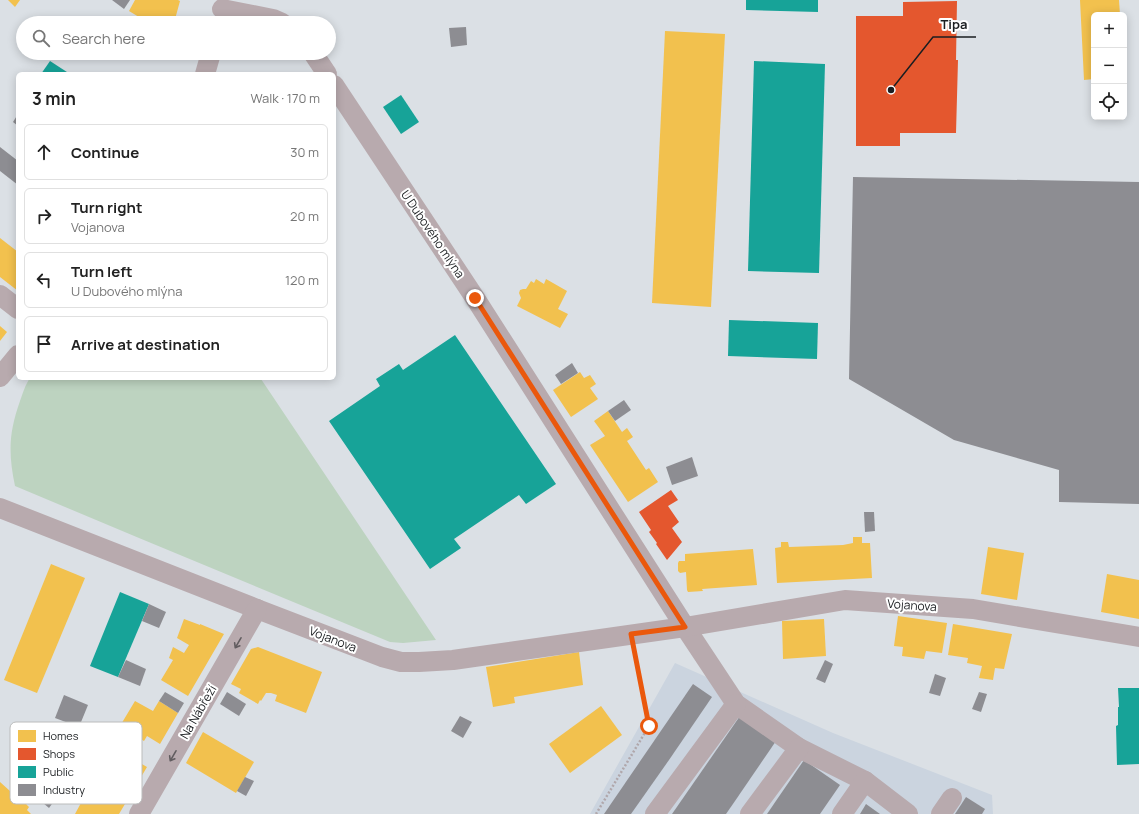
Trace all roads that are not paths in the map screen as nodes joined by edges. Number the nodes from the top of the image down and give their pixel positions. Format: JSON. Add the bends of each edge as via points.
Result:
{"nodes":[{"id":1,"x":221,"y":11,"type":"edge"},
{"id":2,"x":254,"y":16,"type":"edge"},
{"id":3,"x":209,"y":60,"type":"edge"},
{"id":4,"x":318,"y":60,"type":"edge"},
{"id":5,"x":206,"y":72,"type":"edge"},
{"id":6,"x":326,"y":72,"type":"edge"},
{"id":7,"x":336,"y":88,"type":"edge"},
{"id":8,"x":0,"y":295,"type":"edge"},
{"id":9,"x":16,"y":307,"type":"edge"},
{"id":10,"x":16,"y":357,"type":"edge"},
{"id":11,"x":0,"y":377,"type":"edge"},
{"id":12,"x":0,"y":508,"type":"edge"},
{"id":13,"x":257,"y":609,"type":"junction"},
{"id":14,"x":685,"y":627,"type":"junction"},
{"id":15,"x":1139,"y":637,"type":"edge"},
{"id":16,"x":736,"y":704,"type":"junction"},
{"id":17,"x":799,"y":748,"type":"junction"},
{"id":18,"x":865,"y":780,"type":"junction"},
{"id":19,"x":139,"y":814,"type":"edge"},
{"id":20,"x":655,"y":814,"type":"edge"},
{"id":21,"x":750,"y":814,"type":"edge"},
{"id":22,"x":842,"y":814,"type":"edge"},
{"id":23,"x":908,"y":814,"type":"edge"}],
"edges":[{"from":1,"to":2,"type":"street"},
{"from":3,"to":5,"type":"street"},
{"from":4,"to":6,"type":"street"},
{"from":7,"to":14,"type":"street","name":"U Dubového mlýna","via":[[475,298]]},
{"from":8,"to":9,"type":"street"},
{"from":10,"to":11,"type":"street"},
{"from":12,"to":13,"type":"street","name":"Vojanova"},
{"from":13,"to":14,"type":"street","name":"Vojanova","via":[[401,662],[452,660]]},
{"from":13,"to":19,"type":"street","name":"Na Nábřeží","one_way":true},
{"from":14,"to":15,"type":"street","name":"Vojanova","via":[[845,600],[973,609]]},
{"from":14,"to":16,"type":"street"},
{"from":16,"to":17,"type":"street"},
{"from":16,"to":20,"type":"street"},
{"from":17,"to":18,"type":"street"},
{"from":17,"to":21,"type":"street"},
{"from":18,"to":22,"type":"street"},
{"from":18,"to":23,"type":"street"}]}
